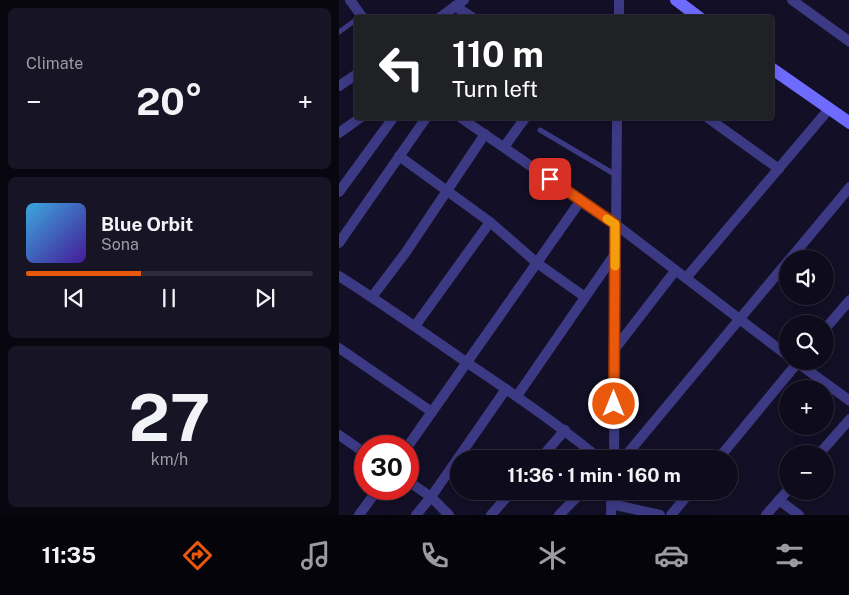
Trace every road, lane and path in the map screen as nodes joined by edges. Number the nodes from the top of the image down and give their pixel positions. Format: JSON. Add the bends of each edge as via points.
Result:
{"nodes":[{"id":1,"x":350,"y":0,"type":"edge"},
{"id":2,"x":464,"y":0,"type":"edge"},
{"id":3,"x":619,"y":0,"type":"edge"},
{"id":4,"x":792,"y":0,"type":"edge"},
{"id":5,"x":683,"y":2,"type":"edge"},
{"id":6,"x":455,"y":6,"type":"junction"},
{"id":7,"x":358,"y":15,"type":"edge"},
{"id":8,"x":443,"y":15,"type":"edge"},
{"id":9,"x":468,"y":15,"type":"edge"},
{"id":10,"x":619,"y":15,"type":"edge"},
{"id":11,"x":698,"y":15,"type":"edge"},
{"id":12,"x":354,"y":22,"type":"edge"},
{"id":13,"x":339,"y":32,"type":"edge"},
{"id":14,"x":849,"y":42,"type":"edge"},
{"id":15,"x":774,"y":70,"type":"edge"},
{"id":16,"x":354,"y":76,"type":"edge"},
{"id":17,"x":339,"y":86,"type":"edge"},
{"id":18,"x":829,"y":109,"type":"junction"},
{"id":19,"x":358,"y":120,"type":"edge"},
{"id":20,"x":392,"y":120,"type":"edge"},
{"id":21,"x":425,"y":120,"type":"edge"},
{"id":22,"x":464,"y":120,"type":"edge"},
{"id":23,"x":524,"y":120,"type":"edge"},
{"id":24,"x":617,"y":120,"type":"edge"},
{"id":25,"x":711,"y":120,"type":"edge"},
{"id":26,"x":849,"y":123,"type":"edge"},
{"id":27,"x":540,"y":130,"type":"dead end"},
{"id":28,"x":339,"y":133,"type":"edge"},
{"id":29,"x":485,"y":134,"type":"junction"},
{"id":30,"x":504,"y":147,"type":"junction"},
{"id":31,"x":399,"y":156,"type":"junction"},
{"id":32,"x":779,"y":169,"type":"junction"},
{"id":33,"x":616,"y":174,"type":"junction"},
{"id":34,"x":849,"y":187,"type":"edge"},
{"id":35,"x":339,"y":192,"type":"edge"},
{"id":36,"x":447,"y":192,"type":"junction"},
{"id":37,"x":581,"y":200,"type":"junction"},
{"id":38,"x":489,"y":222,"type":"junction"},
{"id":39,"x":615,"y":224,"type":"junction"},
{"id":40,"x":339,"y":243,"type":"edge"},
{"id":41,"x":797,"y":250,"type":"edge"},
{"id":42,"x":615,"y":254,"type":"junction"},
{"id":43,"x":537,"y":263,"type":"junction"},
{"id":44,"x":675,"y":271,"type":"junction"},
{"id":45,"x":779,"y":272,"type":"edge"},
{"id":46,"x":339,"y":276,"type":"edge"},
{"id":47,"x":686,"y":278,"type":"junction"},
{"id":48,"x":373,"y":297,"type":"junction"},
{"id":49,"x":585,"y":297,"type":"junction"},
{"id":50,"x":849,"y":300,"type":"edge"},
{"id":51,"x":834,"y":318,"type":"edge"},
{"id":52,"x":739,"y":319,"type":"junction"},
{"id":53,"x":415,"y":326,"type":"junction"},
{"id":54,"x":339,"y":348,"type":"edge"},
{"id":55,"x":779,"y":349,"type":"edge"},
{"id":56,"x":613,"y":350,"type":"junction"},
{"id":57,"x":467,"y":362,"type":"junction"},
{"id":58,"x":790,"y":370,"type":"edge"},
{"id":59,"x":808,"y":370,"type":"edge"},
{"id":60,"x":506,"y":389,"type":"junction"},
{"id":61,"x":517,"y":396,"type":"junction"},
{"id":62,"x":849,"y":401,"type":"edge"},
{"id":63,"x":432,"y":412,"type":"junction"},
{"id":64,"x":849,"y":419,"type":"edge"},
{"id":65,"x":565,"y":430,"type":"junction"},
{"id":66,"x":416,"y":435,"type":"edge"},
{"id":67,"x":341,"y":441,"type":"edge"},
{"id":68,"x":827,"y":445,"type":"edge"},
{"id":69,"x":354,"y":448,"type":"edge"},
{"id":70,"x":548,"y":450,"type":"edge"},
{"id":71,"x":588,"y":450,"type":"edge"},
{"id":72,"x":614,"y":450,"type":"edge"},
{"id":73,"x":630,"y":450,"type":"edge"},
{"id":74,"x":725,"y":450,"type":"edge"},
{"id":75,"x":419,"y":489,"type":"edge"},
{"id":76,"x":431,"y":497,"type":"junction"},
{"id":77,"x":370,"y":500,"type":"edge"},
{"id":78,"x":504,"y":500,"type":"edge"},
{"id":79,"x":574,"y":500,"type":"edge"},
{"id":80,"x":611,"y":500,"type":"edge"},
{"id":81,"x":684,"y":500,"type":"edge"},
{"id":82,"x":779,"y":500,"type":"joint"},
{"id":83,"x":611,"y":504,"type":"junction"},
{"id":84,"x":359,"y":515,"type":"edge"},
{"id":85,"x":416,"y":515,"type":"edge"},
{"id":86,"x":449,"y":515,"type":"edge"},
{"id":87,"x":491,"y":515,"type":"edge"},
{"id":88,"x":559,"y":515,"type":"edge"},
{"id":89,"x":611,"y":515,"type":"edge"},
{"id":90,"x":660,"y":515,"type":"edge"},
{"id":91,"x":671,"y":515,"type":"edge"},
{"id":92,"x":766,"y":515,"type":"edge"},
{"id":93,"x":799,"y":515,"type":"edge"}],
"edges":[{"from":1,"to":7,"type":"street"},
{"from":2,"to":6,"type":"street"},
{"from":3,"to":10,"type":"street"},
{"from":4,"to":14,"type":"street"},
{"from":5,"to":11,"type":"street"},
{"from":6,"to":8,"type":"street"},
{"from":6,"to":9,"type":"street"},
{"from":12,"to":13,"type":"lane"},
{"from":15,"to":18,"type":"street"},
{"from":16,"to":17,"type":"street"},
{"from":18,"to":26,"type":"street"},
{"from":18,"to":32,"type":"street"},
{"from":19,"to":28,"type":"street"},
{"from":20,"to":35,"type":"street"},
{"from":21,"to":31,"type":"street"},
{"from":22,"to":29,"type":"street"},
{"from":23,"to":30,"type":"street"},
{"from":24,"to":33,"type":"street"},
{"from":25,"to":32,"type":"street"},
{"from":27,"to":33,"type":"lane"},
{"from":29,"to":30,"type":"street"},
{"from":29,"to":36,"type":"street"},
{"from":30,"to":37,"type":"street"},
{"from":31,"to":36,"type":"street"},
{"from":31,"to":40,"type":"street"},
{"from":32,"to":47,"type":"street"},
{"from":33,"to":39,"type":"street"},
{"from":34,"to":41,"type":"street"},
{"from":36,"to":38,"type":"street"},
{"from":36,"to":48,"type":"street"},
{"from":37,"to":39,"type":"street"},
{"from":37,"to":43,"type":"street"},
{"from":38,"to":43,"type":"street"},
{"from":38,"to":53,"type":"street"},
{"from":39,"to":42,"type":"street"},
{"from":39,"to":44,"type":"street"},
{"from":42,"to":49,"type":"street"},
{"from":42,"to":56,"type":"street"},
{"from":43,"to":49,"type":"street"},
{"from":43,"to":57,"type":"street"},
{"from":44,"to":47,"type":"street"},
{"from":44,"to":56,"type":"street"},
{"from":45,"to":52,"type":"street"},
{"from":46,"to":48,"type":"street"},
{"from":47,"to":52,"type":"street"},
{"from":48,"to":53,"type":"street"},
{"from":49,"to":61,"type":"street"},
{"from":50,"to":51,"type":"street"},
{"from":52,"to":55,"type":"street"},
{"from":52,"to":73,"type":"street"},
{"from":53,"to":57,"type":"street"},
{"from":54,"to":63,"type":"street"},
{"from":56,"to":72,"type":"street"},
{"from":57,"to":60,"type":"street"},
{"from":57,"to":63,"type":"street"},
{"from":58,"to":74,"type":"street"},
{"from":59,"to":62,"type":"street"},
{"from":60,"to":61,"type":"street"},
{"from":60,"to":76,"type":"street"},
{"from":61,"to":65,"type":"street"},
{"from":63,"to":66,"type":"street"},
{"from":64,"to":68,"type":"street"},
{"from":65,"to":70,"type":"street"},
{"from":65,"to":71,"type":"street"},
{"from":67,"to":69,"type":"street"},
{"from":75,"to":76,"type":"street"},
{"from":76,"to":85,"type":"street"},
{"from":76,"to":86,"type":"street"},
{"from":77,"to":84,"type":"street"},
{"from":78,"to":87,"type":"street"},
{"from":79,"to":88,"type":"street"},
{"from":80,"to":83,"type":"street"},
{"from":81,"to":91,"type":"street"},
{"from":82,"to":92,"type":"street"},
{"from":82,"to":93,"type":"street"},
{"from":83,"to":89,"type":"street"},
{"from":83,"to":90,"type":"street"}]}
